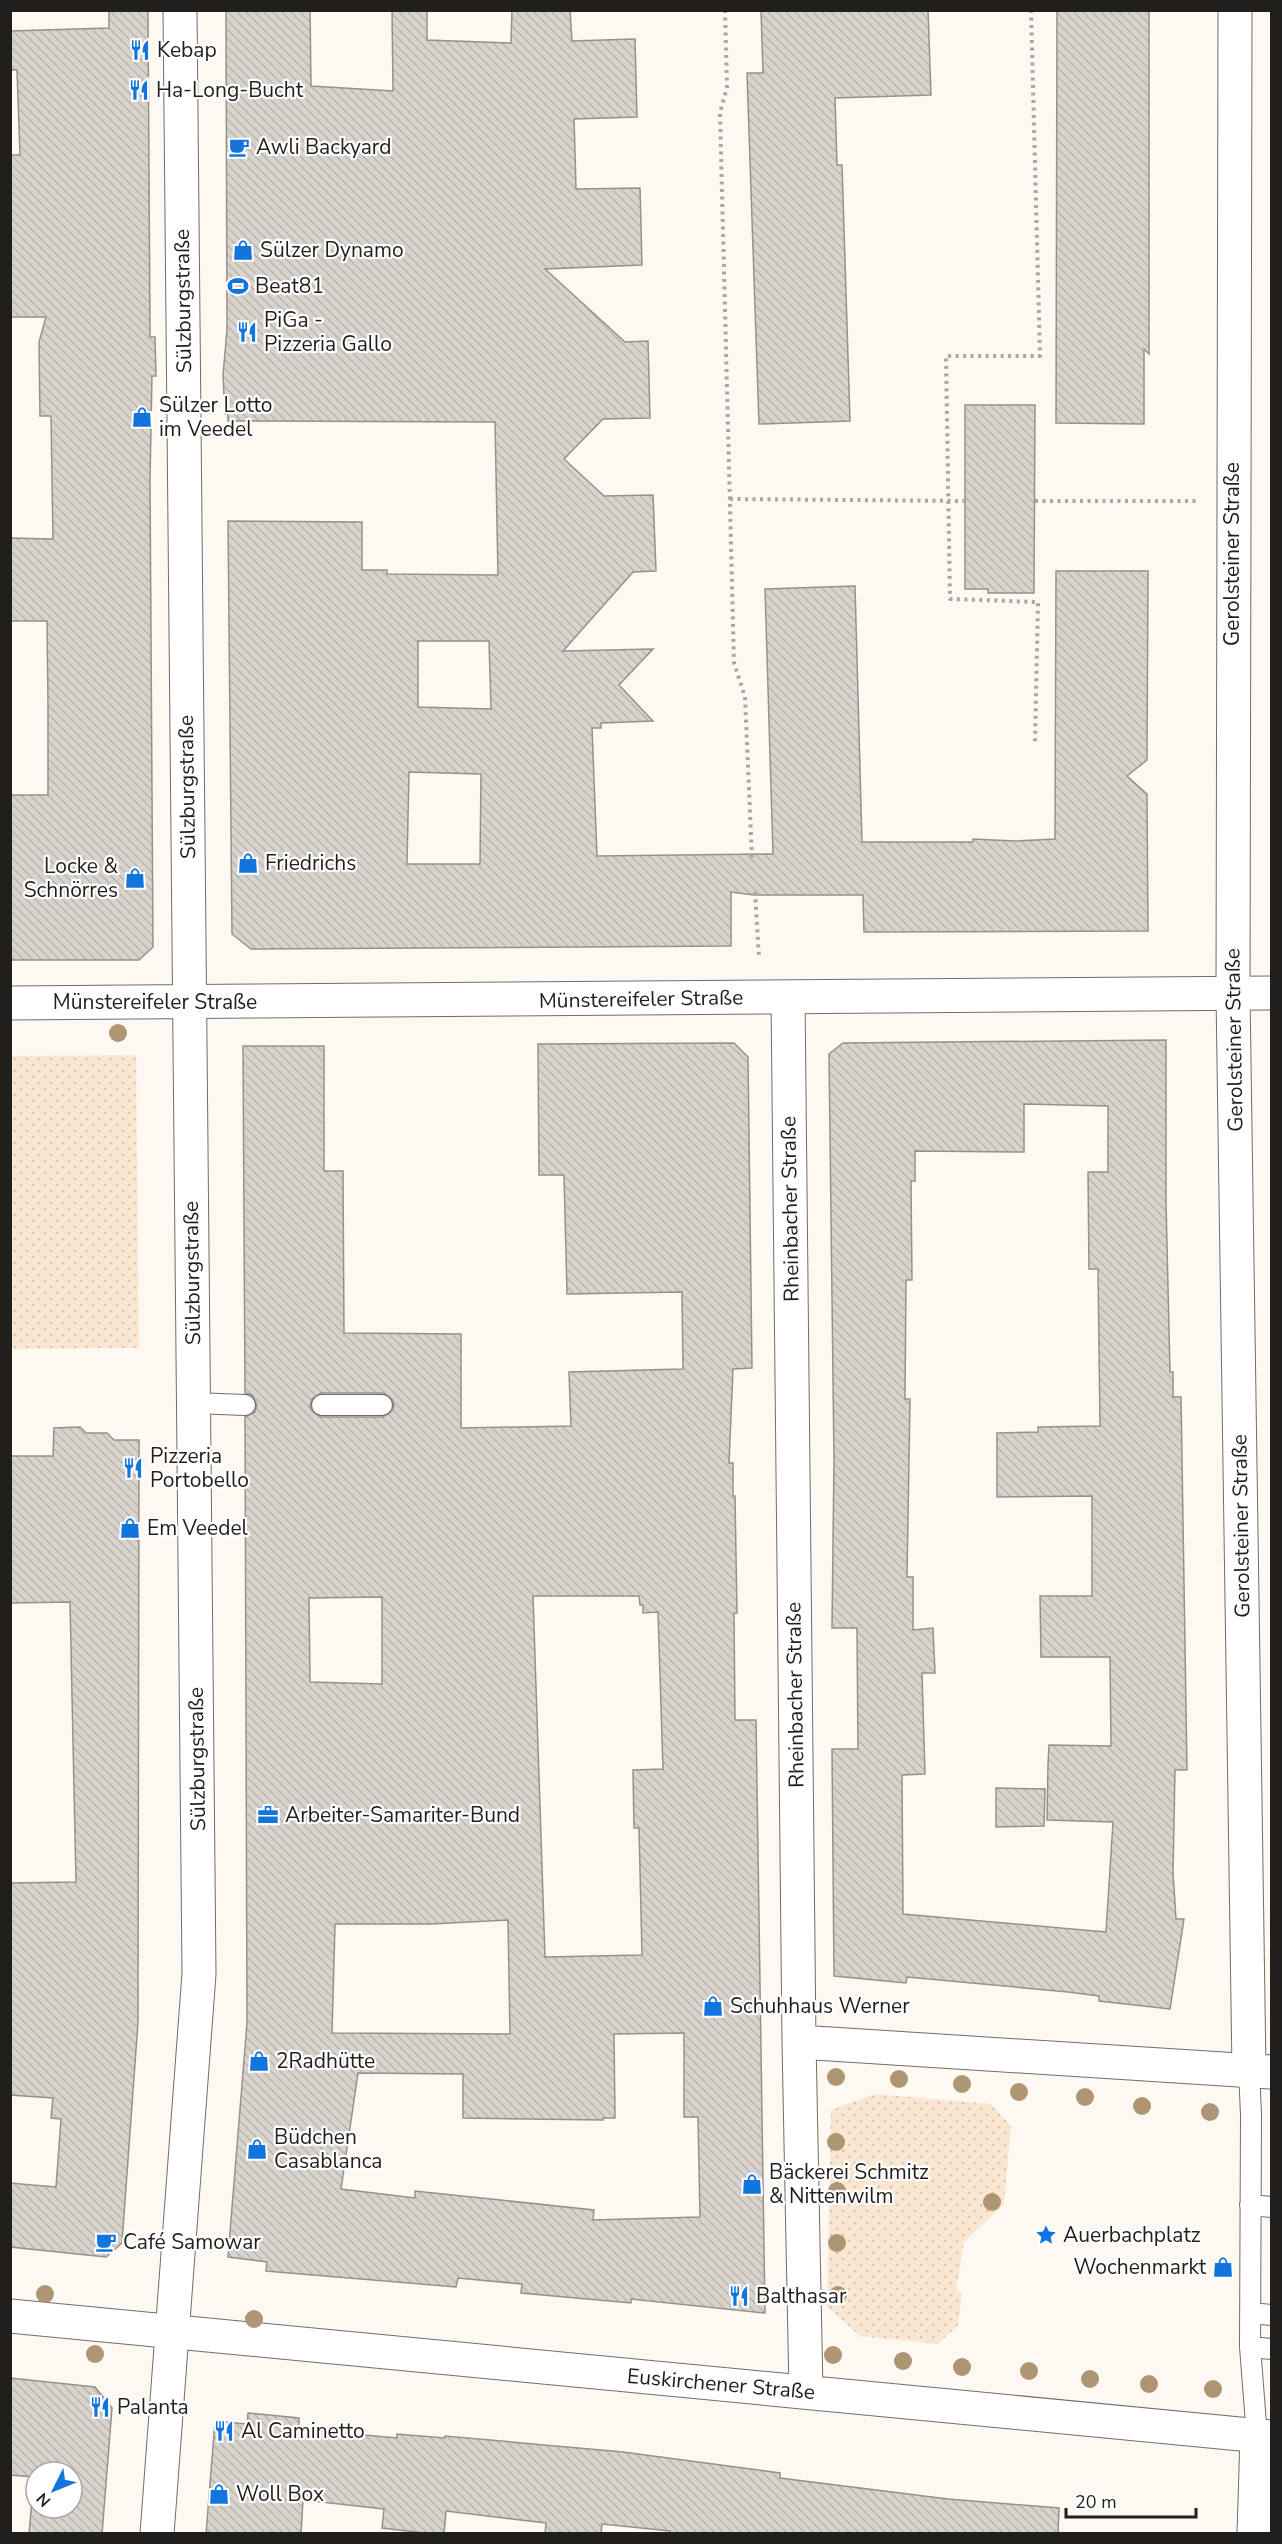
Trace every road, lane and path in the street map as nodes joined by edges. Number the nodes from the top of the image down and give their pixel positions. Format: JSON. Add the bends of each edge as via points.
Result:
{"nodes":[{"id":1,"x":180,"y":10,"type":"edge"},
{"id":2,"x":725,"y":10,"type":"edge"},
{"id":3,"x":1031,"y":10,"type":"edge"},
{"id":4,"x":1235,"y":10,"type":"edge"},
{"id":5,"x":730,"y":499,"type":"junction"},
{"id":6,"x":947,"y":500,"type":"junction"},
{"id":7,"x":965,"y":501,"type":"dead end"},
{"id":8,"x":1035,"y":501,"type":"dead end"},
{"id":9,"x":1232,"y":501,"type":"junction"},
{"id":10,"x":1035,"y":742,"type":"dead end"},
{"id":11,"x":752,"y":858,"type":"dead end"},
{"id":12,"x":755,"y":892,"type":"dead end"},
{"id":13,"x":1272,"y":993,"type":"edge"},
{"id":14,"x":1233,"y":994,"type":"junction"},
{"id":15,"x":775,"y":997,"type":"junction"},
{"id":16,"x":189,"y":1002,"type":"junction"},
{"id":17,"x":10,"y":1003,"type":"edge"},
{"id":18,"x":194,"y":1403,"type":"junction"},
{"id":19,"x":322,"y":1404,"type":"dead end"},
{"id":20,"x":245,"y":1405,"type":"dead end"},
{"id":21,"x":382,"y":1405,"type":"dead end"},
{"id":22,"x":799,"y":2042,"type":"junction"},
{"id":23,"x":1260,"y":2071,"type":"edge"},
{"id":24,"x":1250,"y":2205,"type":"junction"},
{"id":25,"x":1272,"y":2207,"type":"edge"},
{"id":26,"x":1250,"y":2313,"type":"junction"},
{"id":27,"x":1272,"y":2315,"type":"edge"},
{"id":28,"x":10,"y":2316,"type":"edge"},
{"id":29,"x":171,"y":2331,"type":"junction"},
{"id":30,"x":1250,"y":2347,"type":"junction"},
{"id":31,"x":1272,"y":2349,"type":"edge"},
{"id":32,"x":806,"y":2392,"type":"junction"},
{"id":33,"x":1264,"y":2437,"type":"edge"},
{"id":34,"x":157,"y":2534,"type":"edge"},
{"id":35,"x":1254,"y":2534,"type":"edge"}],
"edges":[{"from":1,"to":16,"type":"street","name":"Sülzburgstraße"},
{"from":2,"to":5,"type":"path","via":[[727,87],[720,113]]},
{"from":3,"to":6,"type":"path","via":[[1040,356],[946,356]]},
{"from":4,"to":9,"type":"street","name":"Gerolsteiner Straße"},
{"from":5,"to":6,"type":"path"},
{"from":5,"to":11,"type":"path","via":[[734,663],[745,697]]},
{"from":6,"to":7,"type":"path"},
{"from":6,"to":10,"type":"path","via":[[950,599],[1038,602]]},
{"from":8,"to":9,"type":"path"},
{"from":9,"to":14,"type":"street","name":"Gerolsteiner Straße"},
{"from":12,"to":15,"type":"path"},
{"from":13,"to":14,"type":"street","name":"Münstereifeler Straße"},
{"from":14,"to":15,"type":"street","name":"Münstereifeler Straße"},
{"from":14,"to":23,"type":"street","name":"Gerolsteiner Straße"},
{"from":15,"to":16,"type":"street","name":"Münstereifeler Straße"},
{"from":15,"to":22,"type":"street","name":"Rheinbacher Straße"},
{"from":16,"to":17,"type":"street","name":"Münstereifeler Straße"},
{"from":16,"to":18,"type":"street","name":"Sülzburgstraße"},
{"from":18,"to":20,"type":"lane"},
{"from":18,"to":29,"type":"street","name":"Sülzburgstraße","via":[[199,1974]]},
{"from":19,"to":21,"type":"lane"},
{"from":22,"to":23,"type":"street"},
{"from":22,"to":32,"type":"street","name":"Rheinbacher Straße"},
{"from":23,"to":24,"type":"lane"},
{"from":24,"to":25,"type":"lane"},
{"from":24,"to":26,"type":"lane"},
{"from":26,"to":27,"type":"lane"},
{"from":26,"to":30,"type":"lane"},
{"from":28,"to":29,"type":"street","name":"Euskirchener Straße"},
{"from":29,"to":32,"type":"street","name":"Euskirchener Straße"},
{"from":29,"to":34,"type":"street","name":"Sülzburgstraße"},
{"from":30,"to":31,"type":"lane"},
{"from":30,"to":33,"type":"lane"},
{"from":32,"to":33,"type":"street","name":"Euskirchener Straße"},
{"from":33,"to":35,"type":"street"}]}
